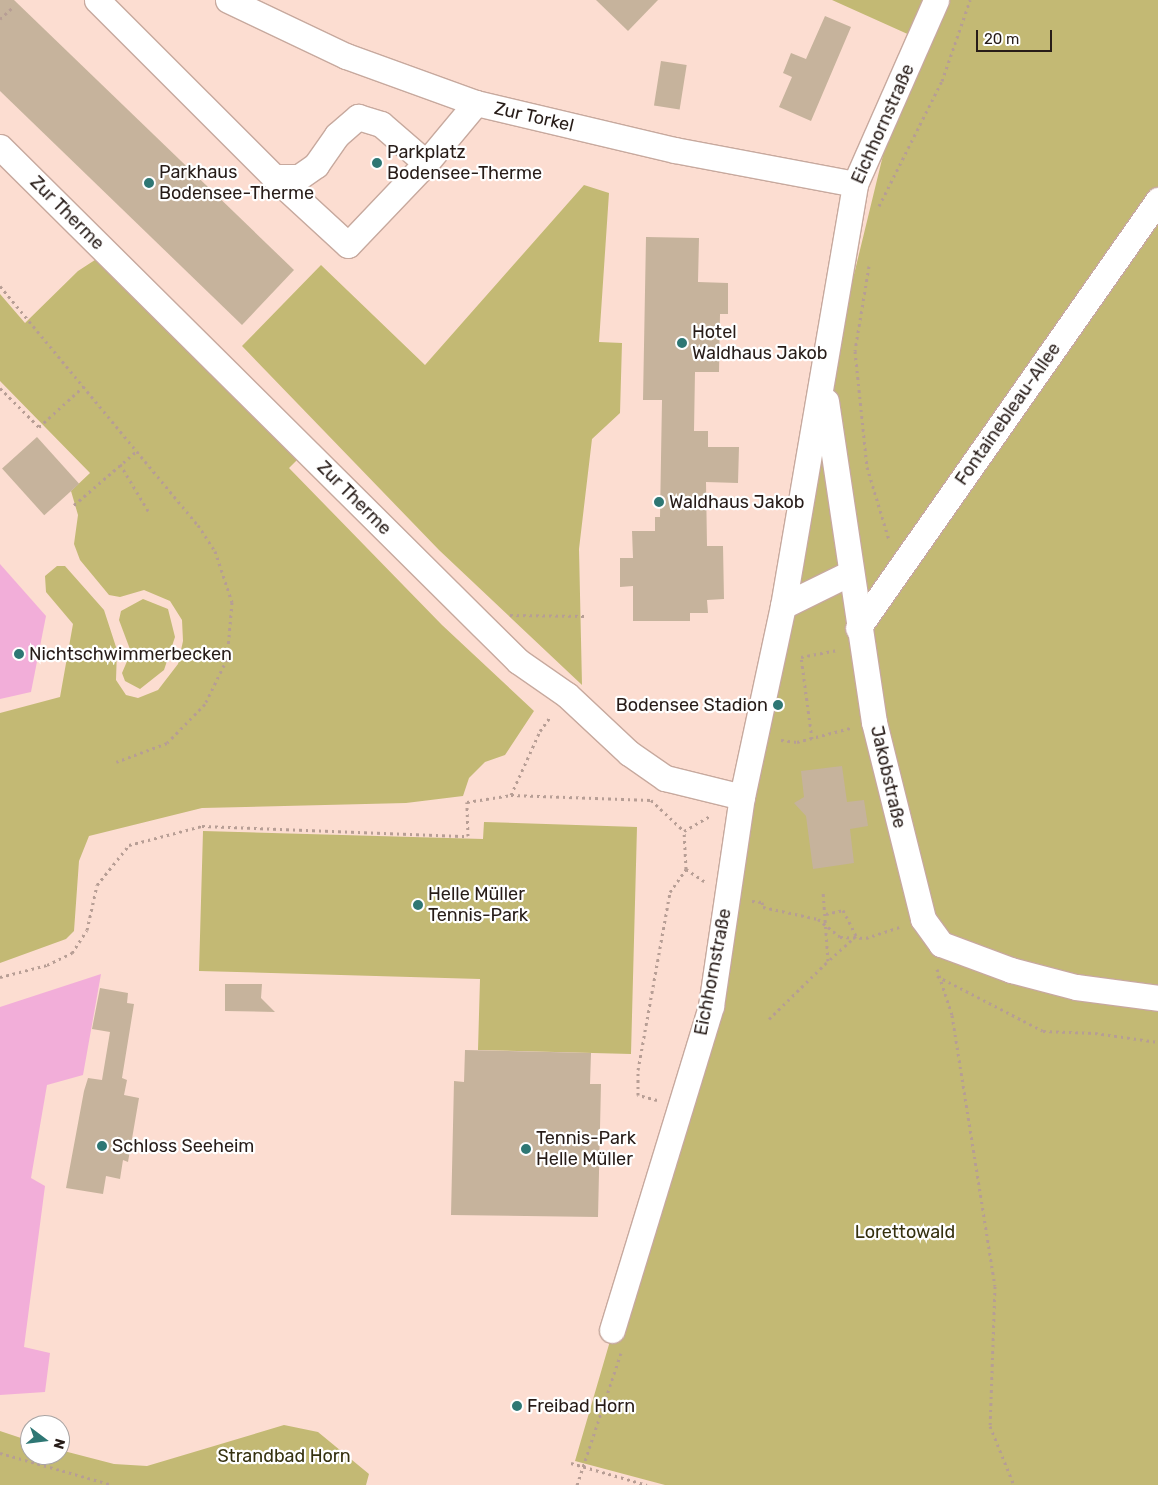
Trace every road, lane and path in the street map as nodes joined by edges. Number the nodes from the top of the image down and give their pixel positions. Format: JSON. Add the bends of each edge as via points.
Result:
{"nodes":[{"id":1,"x":97,"y":0,"type":"edge"},
{"id":2,"x":228,"y":0,"type":"edge"},
{"id":3,"x":936,"y":0,"type":"edge"},
{"id":4,"x":970,"y":0,"type":"edge"},
{"id":5,"x":14,"y":6,"type":"dead end"},
{"id":6,"x":0,"y":19,"type":"edge"},
{"id":7,"x":476,"y":103,"type":"junction"},
{"id":8,"x":0,"y":147,"type":"edge"},
{"id":9,"x":426,"y":163,"type":"junction"},
{"id":10,"x":274,"y":177,"type":"junction"},
{"id":11,"x":855,"y":184,"type":"junction"},
{"id":12,"x":1158,"y":200,"type":"edge"},
{"id":13,"x":878,"y":214,"type":"dead end"},
{"id":14,"x":870,"y":263,"type":"dead end"},
{"id":15,"x":0,"y":286,"type":"edge"},
{"id":16,"x":824,"y":380,"type":"junction"},
{"id":17,"x":84,"y":386,"type":"junction"},
{"id":18,"x":0,"y":388,"type":"edge"},
{"id":19,"x":138,"y":450,"type":"junction"},
{"id":20,"x":120,"y":464,"type":"junction"},
{"id":21,"x":74,"y":505,"type":"dead end"},
{"id":22,"x":150,"y":514,"type":"dead end"},
{"id":23,"x":899,"y":572,"type":"junction"},
{"id":24,"x":850,"y":573,"type":"junction"},
{"id":25,"x":783,"y":606,"type":"junction"},
{"id":26,"x":507,"y":614,"type":"dead end"},
{"id":27,"x":586,"y":616,"type":"dead end"},
{"id":28,"x":860,"y":637,"type":"junction"},
{"id":29,"x":874,"y":722,"type":"junction"},
{"id":30,"x":540,"y":731,"type":"dead end"},
{"id":31,"x":812,"y":738,"type":"junction"},
{"id":32,"x":778,"y":739,"type":"dead end"},
{"id":33,"x":116,"y":762,"type":"dead end"},
{"id":34,"x":511,"y":795,"type":"junction"},
{"id":35,"x":742,"y":797,"type":"junction"},
{"id":36,"x":684,"y":832,"type":"junction"},
{"id":37,"x":823,"y":892,"type":"dead end"},
{"id":38,"x":745,"y":900,"type":"dead end"},
{"id":39,"x":826,"y":914,"type":"junction"},
{"id":40,"x":923,"y":919,"type":"junction"},
{"id":41,"x":828,"y":931,"type":"junction"},
{"id":42,"x":856,"y":936,"type":"junction"},
{"id":43,"x":828,"y":961,"type":"junction"},
{"id":44,"x":0,"y":977,"type":"edge"},
{"id":45,"x":1158,"y":998,"type":"edge"},
{"id":46,"x":769,"y":1019,"type":"dead end"},
{"id":47,"x":1158,"y":1042,"type":"edge"},
{"id":48,"x":652,"y":1098,"type":"dead end"},
{"id":49,"x":612,"y":1330,"type":"dead end"},
{"id":50,"x":0,"y":1453,"type":"edge"},
{"id":51,"x":571,"y":1463,"type":"dead end"},
{"id":52,"x":113,"y":1485,"type":"edge"},
{"id":53,"x":647,"y":1485,"type":"edge"},
{"id":54,"x":1014,"y":1485,"type":"edge"}],
"edges":[{"from":1,"to":10,"type":"street"},
{"from":2,"to":7,"type":"street","name":"Zur Torkel","via":[[346,56]]},
{"from":3,"to":11,"type":"street","name":"Eichhornstraße"},
{"from":4,"to":13,"type":"path","via":[[942,82]]},
{"from":5,"to":6,"type":"path"},
{"from":7,"to":9,"type":"street"},
{"from":7,"to":11,"type":"street","name":"Zur Torkel","via":[[675,150]]},
{"from":8,"to":35,"type":"street","name":"Zur Therme","via":[[518,661],[567,695],[629,753],[665,778]]},
{"from":9,"to":10,"type":"street","via":[[381,124],[358,117],[337,135],[316,165],[299,177]]},
{"from":9,"to":10,"type":"street","via":[[348,245]]},
{"from":11,"to":16,"type":"street","name":"Eichhornstraße","via":[[835,284]]},
{"from":12,"to":23,"type":"street","name":"Fontainebleau-Allee"},
{"from":14,"to":23,"type":"path","via":[[855,351],[867,467]]},
{"from":15,"to":17,"type":"path"},
{"from":16,"to":24,"type":"street","name":"Jakobstraße"},
{"from":16,"to":25,"type":"street","name":"Eichhornstraße"},
{"from":17,"to":18,"type":"path","via":[[39,427]]},
{"from":17,"to":19,"type":"path"},
{"from":19,"to":20,"type":"path"},
{"from":19,"to":33,"type":"path","via":[[215,550],[232,602],[232,630],[227,659],[216,684],[188,724],[167,742]]},
{"from":20,"to":21,"type":"path"},
{"from":20,"to":22,"type":"path"},
{"from":23,"to":28,"type":"street","name":"Fontainebleau-Allee"},
{"from":24,"to":25,"type":"street"},
{"from":24,"to":28,"type":"street","name":"Jakobstraße"},
{"from":25,"to":35,"type":"street","name":"Eichhornstraße"},
{"from":26,"to":27,"type":"path"},
{"from":28,"to":29,"type":"street","name":"Jakobstraße"},
{"from":28,"to":31,"type":"path","via":[[801,657]]},
{"from":29,"to":31,"type":"path"},
{"from":29,"to":40,"type":"street","name":"Jakobstraße"},
{"from":30,"to":34,"type":"path"},
{"from":31,"to":32,"type":"path","via":[[797,742]]},
{"from":34,"to":36,"type":"path","via":[[651,800]]},
{"from":34,"to":44,"type":"path","via":[[467,802],[468,836],[202,826],[129,845],[97,885],[87,930],[72,953],[47,965]]},
{"from":35,"to":36,"type":"path"},
{"from":35,"to":49,"type":"street","name":"Eichhornstraße","via":[[711,1006]]},
{"from":36,"to":48,"type":"path","via":[[686,870],[670,892],[638,1070],[638,1095]]},
{"from":37,"to":39,"type":"path"},
{"from":38,"to":41,"type":"path","via":[[818,919]]},
{"from":39,"to":41,"type":"path"},
{"from":39,"to":42,"type":"path","via":[[843,910]]},
{"from":40,"to":42,"type":"path","via":[[866,938]]},
{"from":40,"to":45,"type":"street","name":"Jakobstraße","via":[[942,944],[1011,970],[1076,987]]},
{"from":41,"to":42,"type":"path","via":[[840,937]]},
{"from":41,"to":43,"type":"path"},
{"from":42,"to":43,"type":"path"},
{"from":43,"to":46,"type":"path"},
{"from":47,"to":54,"type":"path","via":[[1095,1032],[1042,1030],[937,976],[952,1015],[995,1286],[990,1426]]},
{"from":50,"to":52,"type":"path"},
{"from":51,"to":53,"type":"path"}]}
